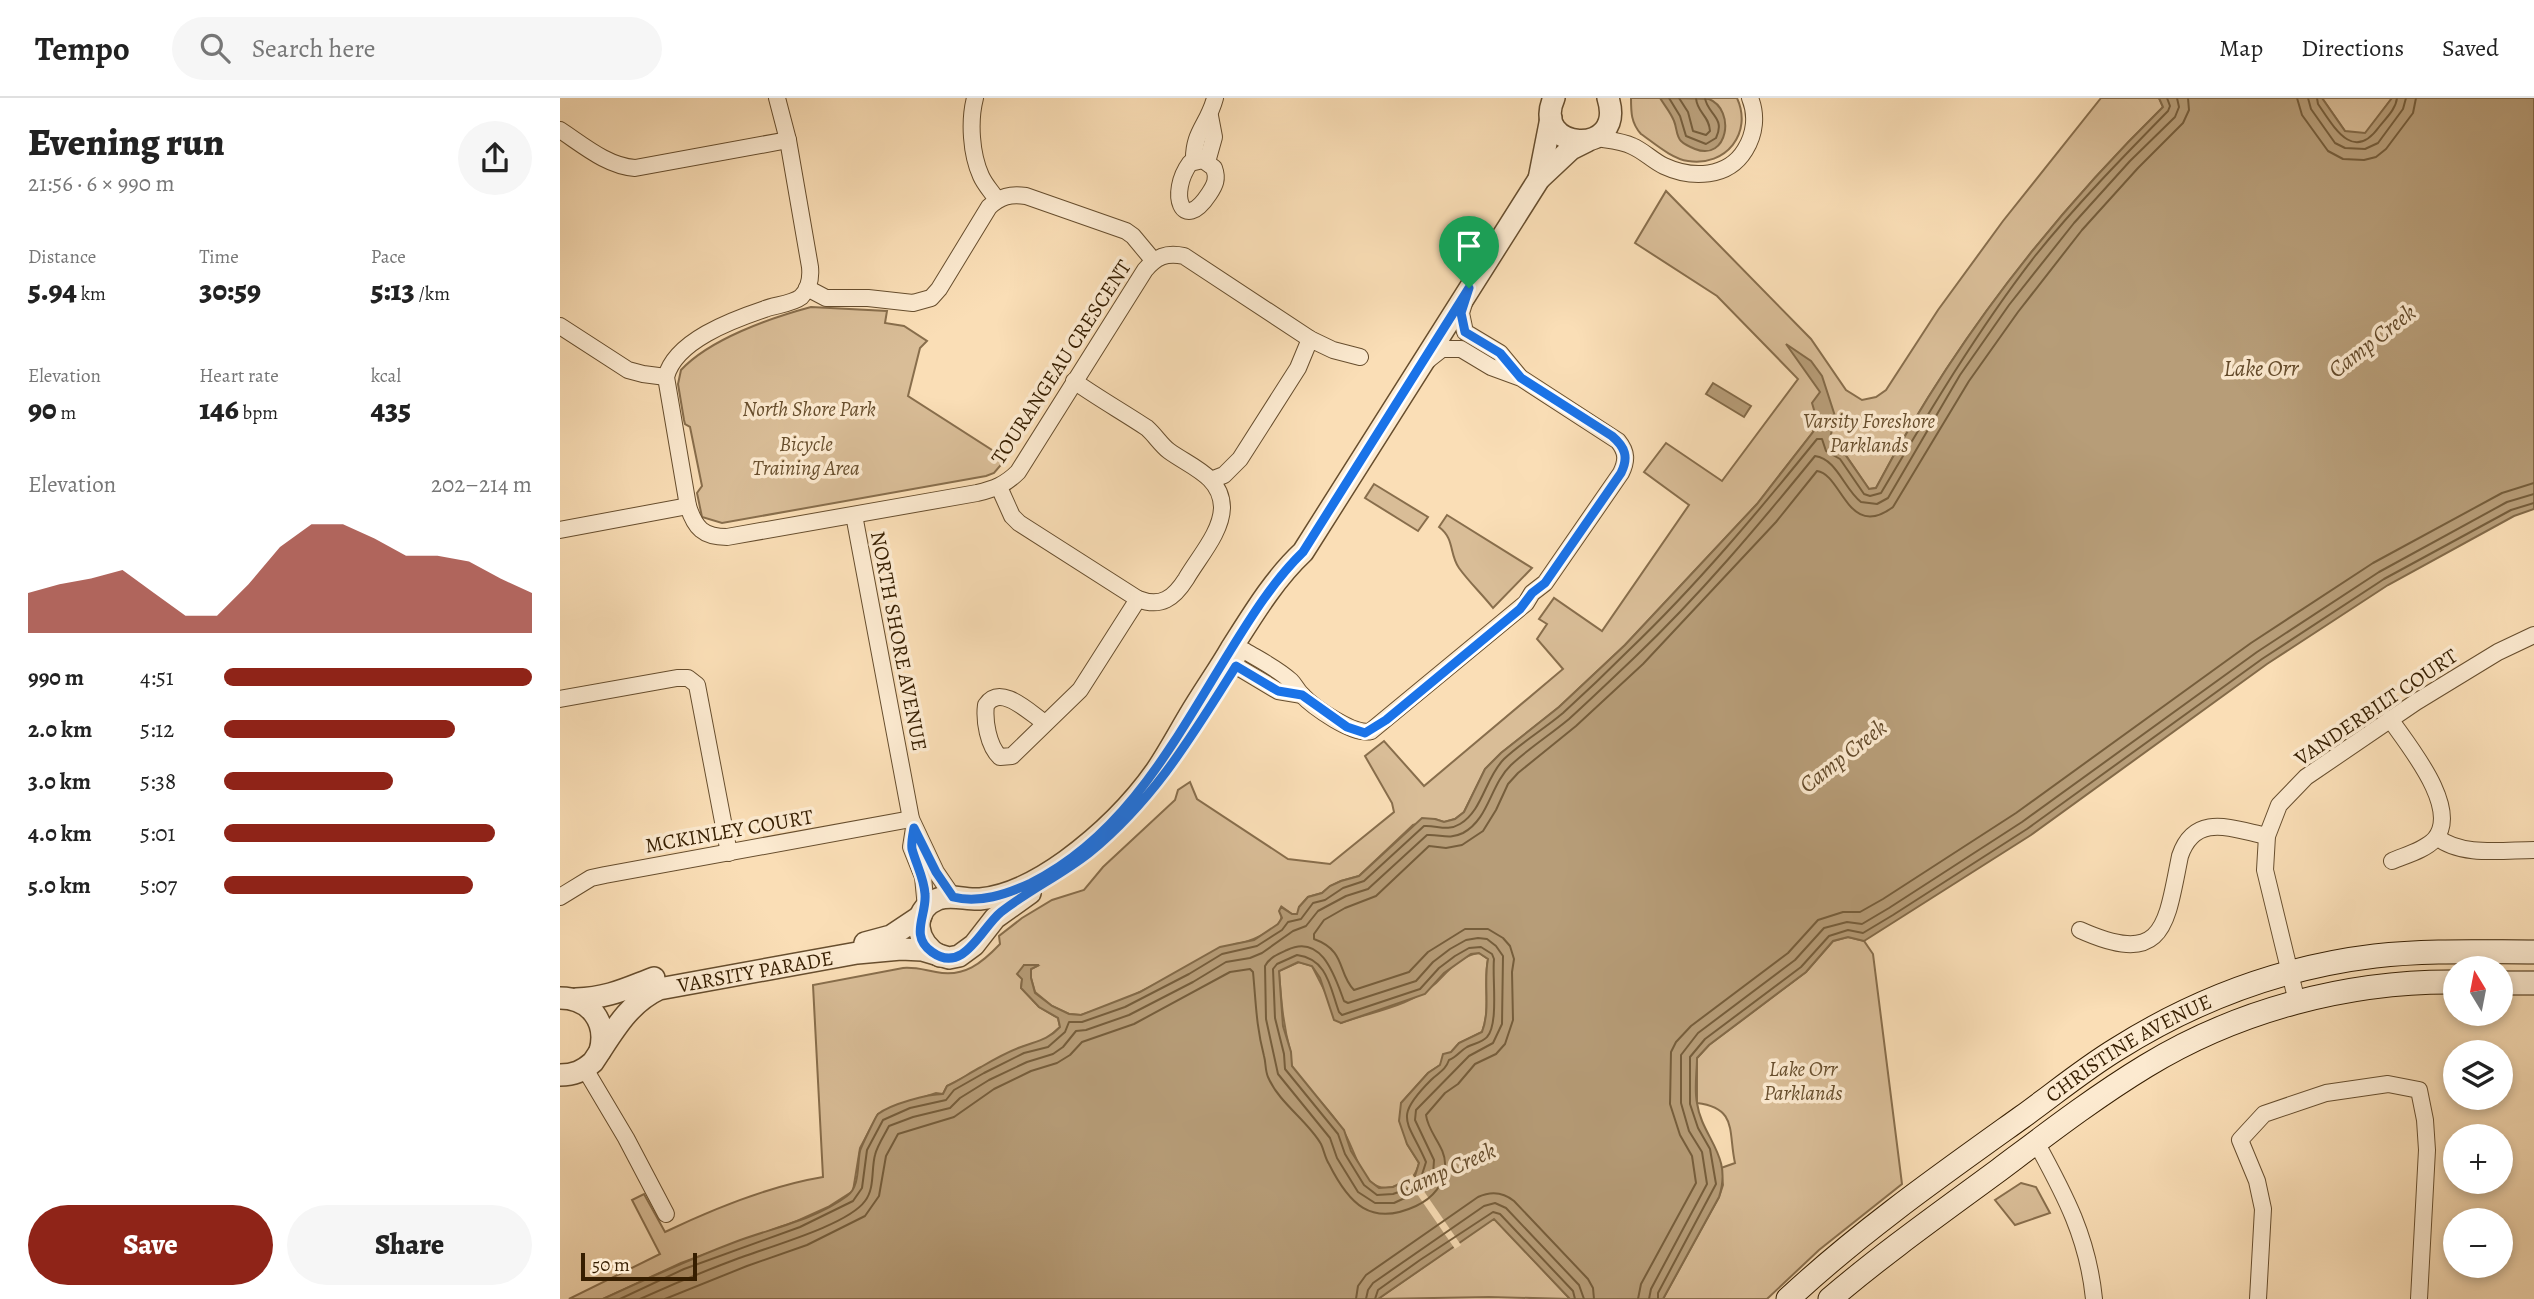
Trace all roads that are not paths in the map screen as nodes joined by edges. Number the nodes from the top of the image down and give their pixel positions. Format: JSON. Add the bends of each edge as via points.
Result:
{"nodes":[{"id":1,"x":777,"y":98,"type":"edge"},
{"id":2,"x":975,"y":98,"type":"edge"},
{"id":3,"x":1215,"y":98,"type":"edge"},
{"id":4,"x":1750,"y":98,"type":"edge"},
{"id":5,"x":1610,"y":105,"type":"edge"},
{"id":6,"x":1548,"y":106,"type":"edge"},
{"id":7,"x":560,"y":130,"type":"edge"},
{"id":8,"x":1591,"y":139,"type":"junction"},
{"id":9,"x":788,"y":140,"type":"junction"},
{"id":10,"x":1631,"y":145,"type":"junction"},
{"id":11,"x":1200,"y":162,"type":"dead end"},
{"id":12,"x":1539,"y":178,"type":"junction"},
{"id":13,"x":997,"y":200,"type":"junction"},
{"id":14,"x":1153,"y":260,"type":"junction"},
{"id":15,"x":807,"y":288,"type":"junction"},
{"id":16,"x":1469,"y":288,"type":"junction"},
{"id":17,"x":560,"y":326,"type":"edge"},
{"id":18,"x":1310,"y":339,"type":"junction"},
{"id":19,"x":1360,"y":357,"type":"dead end"},
{"id":20,"x":1419,"y":369,"type":"junction"},
{"id":21,"x":666,"y":377,"type":"junction"},
{"id":22,"x":1521,"y":378,"type":"junction"},
{"id":23,"x":1074,"y":382,"type":"junction"},
{"id":24,"x":1212,"y":480,"type":"junction"},
{"id":25,"x":999,"y":487,"type":"junction"},
{"id":26,"x":688,"y":506,"type":"junction"},
{"id":27,"x":854,"y":514,"type":"junction"},
{"id":28,"x":560,"y":530,"type":"edge"},
{"id":29,"x":1138,"y":598,"type":"junction"},
{"id":30,"x":2534,"y":635,"type":"edge"},
{"id":31,"x":1239,"y":653,"type":"junction"},
{"id":32,"x":560,"y":699,"type":"edge"},
{"id":33,"x":2390,"y":719,"type":"junction"},
{"id":34,"x":1045,"y":723,"type":"dead end"},
{"id":35,"x":912,"y":823,"type":"junction"},
{"id":36,"x":2267,"y":836,"type":"junction"},
{"id":37,"x":2437,"y":837,"type":"junction"},
{"id":38,"x":2534,"y":850,"type":"edge"},
{"id":39,"x":729,"y":853,"type":"junction"},
{"id":40,"x":2392,"y":861,"type":"dead end"},
{"id":41,"x":560,"y":897,"type":"edge"},
{"id":42,"x":957,"y":898,"type":"junction"},
{"id":43,"x":924,"y":912,"type":"junction"},
{"id":44,"x":2080,"y":930,"type":"dead end"},
{"id":45,"x":979,"y":936,"type":"junction"},
{"id":46,"x":2534,"y":952,"type":"edge"},
{"id":47,"x":940,"y":956,"type":"junction"},
{"id":48,"x":2290,"y":973,"type":"junction"},
{"id":49,"x":2513,"y":982,"type":"edge"},
{"id":50,"x":2443,"y":983,"type":"edge"},
{"id":51,"x":2534,"y":983,"type":"edge"},
{"id":52,"x":567,"y":995,"type":"edge"},
{"id":53,"x":2297,"y":1002,"type":"junction"},
{"id":54,"x":592,"y":1061,"type":"junction"},
{"id":55,"x":560,"y":1075,"type":"edge"},
{"id":56,"x":2021,"y":1117,"type":"junction"},
{"id":57,"x":2036,"y":1142,"type":"junction"},
{"id":58,"x":666,"y":1214,"type":"dead end"},
{"id":59,"x":1787,"y":1299,"type":"edge"},
{"id":60,"x":1830,"y":1299,"type":"edge"},
{"id":61,"x":2094,"y":1299,"type":"edge"},
{"id":62,"x":2258,"y":1299,"type":"edge"},
{"id":63,"x":2419,"y":1299,"type":"edge"}],
"edges":[{"from":1,"to":9,"type":"street"},
{"from":2,"to":13,"type":"street","via":[[971,122],[977,164]]},
{"from":3,"to":11,"type":"street","via":[[1210,116],[1197,133]]},
{"from":4,"to":10,"type":"street","via":[[1755,121],[1752,136],[1737,161],[1724,170],[1687,174]]},
{"from":5,"to":8,"type":"street","via":[[1608,125]]},
{"from":5,"to":10,"type":"street"},
{"from":6,"to":8,"type":"street","via":[[1554,127],[1568,139]]},
{"from":6,"to":12,"type":"street","name":"VARSITY PARADE"},
{"from":7,"to":9,"type":"street","via":[[609,161],[635,168]]},
{"from":8,"to":10,"type":"street"},
{"from":8,"to":12,"type":"street","name":"VARSITY PARADE","via":[[1571,149]]},
{"from":9,"to":15,"type":"street","via":[[810,267]]},
{"from":12,"to":16,"type":"street","name":"VARSITY PARADE"},
{"from":13,"to":14,"type":"street","via":[[1014,194],[1026,196],[1126,231]]},
{"from":13,"to":15,"type":"street","via":[[939,289],[923,302],[826,298]]},
{"from":14,"to":18,"type":"street","name":"TOURANGEAU CRESCENT","via":[[1164,255],[1184,256]]},
{"from":14,"to":23,"type":"street","name":"TOURANGEAU CRESCENT"},
{"from":15,"to":21,"type":"street","via":[[801,297],[709,333],[679,353],[669,364]]},
{"from":16,"to":20,"type":"street","name":"VARSITY PARADE"},
{"from":16,"to":22,"type":"street","via":[[1461,313],[1465,332],[1500,353]]},
{"from":17,"to":21,"type":"street","via":[[628,370]]},
{"from":18,"to":19,"type":"street","name":"TOURANGEAU CRESCENT"},
{"from":18,"to":24,"type":"street","via":[[1240,458]]},
{"from":20,"to":22,"type":"street","via":[[1435,352],[1455,348]]},
{"from":20,"to":31,"type":"street","name":"VARSITY PARADE","via":[[1303,552],[1246,623]]},
{"from":21,"to":26,"type":"street","name":"NORTH SHORE AVENUE"},
{"from":22,"to":31,"type":"street","via":[[1612,436],[1626,458],[1587,524],[1545,583],[1520,609],[1365,733],[1347,727],[1302,695],[1293,682]]},
{"from":23,"to":24,"type":"street","via":[[1148,430]]},
{"from":23,"to":25,"type":"street","name":"TOURANGEAU CRESCENT","via":[[1018,472]]},
{"from":24,"to":29,"type":"street","via":[[1221,500],[1219,523],[1180,589],[1165,601]]},
{"from":25,"to":27,"type":"street","name":"TOURANGEAU CRESCENT"},
{"from":25,"to":29,"type":"street","via":[[1019,523]]},
{"from":26,"to":27,"type":"street","name":"NORTH SHORE AVENUE","via":[[693,521],[712,537]]},
{"from":26,"to":28,"type":"street"},
{"from":27,"to":35,"type":"street","name":"NORTH SHORE AVENUE"},
{"from":29,"to":34,"type":"street","via":[[1086,683]]},
{"from":30,"to":33,"type":"street","name":"VANDERBILT COURT"},
{"from":31,"to":42,"type":"street","name":"VARSITY PARADE","via":[[1143,788],[1105,828],[1041,878],[995,897]]},
{"from":31,"to":45,"type":"street","name":"VARSITY PARADE","via":[[1147,798],[1088,854],[1004,910]]},
{"from":32,"to":39,"type":"street","via":[[677,678],[688,678],[697,685]]},
{"from":33,"to":36,"type":"street","name":"VANDERBILT COURT","via":[[2290,792]]},
{"from":33,"to":37,"type":"street","via":[[2435,787],[2441,819]]},
{"from":35,"to":39,"type":"street","name":"MCKINLEY COURT"},
{"from":35,"to":42,"type":"street","name":"NORTH SHORE AVENUE","via":[[936,872]]},
{"from":35,"to":43,"type":"street","name":"NORTH SHORE AVENUE","via":[[911,846],[923,877]]},
{"from":36,"to":44,"type":"street","via":[[2213,826],[2192,835],[2180,856],[2165,924],[2151,940],[2114,942]]},
{"from":36,"to":48,"type":"street","name":"VANDERBILT COURT","via":[[2265,870]]},
{"from":37,"to":38,"type":"street","via":[[2456,848]]},
{"from":37,"to":40,"type":"street"},
{"from":39,"to":41,"type":"street","name":"MCKINLEY COURT","via":[[591,878]]},
{"from":42,"to":43,"type":"street","name":"VARSITY PARADE","via":[[938,899]]},
{"from":42,"to":45,"type":"street","via":[[979,919]]},
{"from":43,"to":47,"type":"street","via":[[920,935]]},
{"from":43,"to":52,"type":"street","name":"VARSITY PARADE","via":[[882,939],[665,975],[597,999]]},
{"from":45,"to":47,"type":"street","name":"VARSITY PARADE","via":[[968,952]]},
{"from":46,"to":48,"type":"main road","name":"CHRISTINE AVENUE","via":[[2385,955]]},
{"from":47,"to":54,"type":"street","name":"VARSITY PARADE","via":[[901,949],[857,953],[659,989],[634,1005]]},
{"from":48,"to":53,"type":"street","name":"VANDERBILT COURT"},
{"from":48,"to":56,"type":"main road","name":"CHRISTINE AVENUE","via":[[2230,992],[2170,1019],[2091,1065]]},
{"from":49,"to":51,"type":"main road"},
{"from":50,"to":53,"type":"main road","name":"CHRISTINE AVENUE","via":[[2382,986]]},
{"from":52,"to":54,"type":"street","name":"VARSITY PARADE","via":[[586,1004],[600,1021],[603,1031]]},
{"from":53,"to":57,"type":"main road","name":"CHRISTINE AVENUE","via":[[2214,1031],[2157,1059]]},
{"from":54,"to":55,"type":"street","via":[[576,1073]]},
{"from":54,"to":58,"type":"street"},
{"from":56,"to":57,"type":"main road"},
{"from":56,"to":59,"type":"main road","name":"CHRISTINE AVENUE","via":[[1888,1213]]},
{"from":57,"to":60,"type":"main road","name":"CHRISTINE AVENUE"},
{"from":57,"to":61,"type":"street","via":[[2078,1224]]},
{"from":62,"to":63,"type":"street","via":[[2263,1209],[2240,1140],[2264,1114],[2326,1093],[2382,1084],[2418,1090],[2425,1120]]}]}
